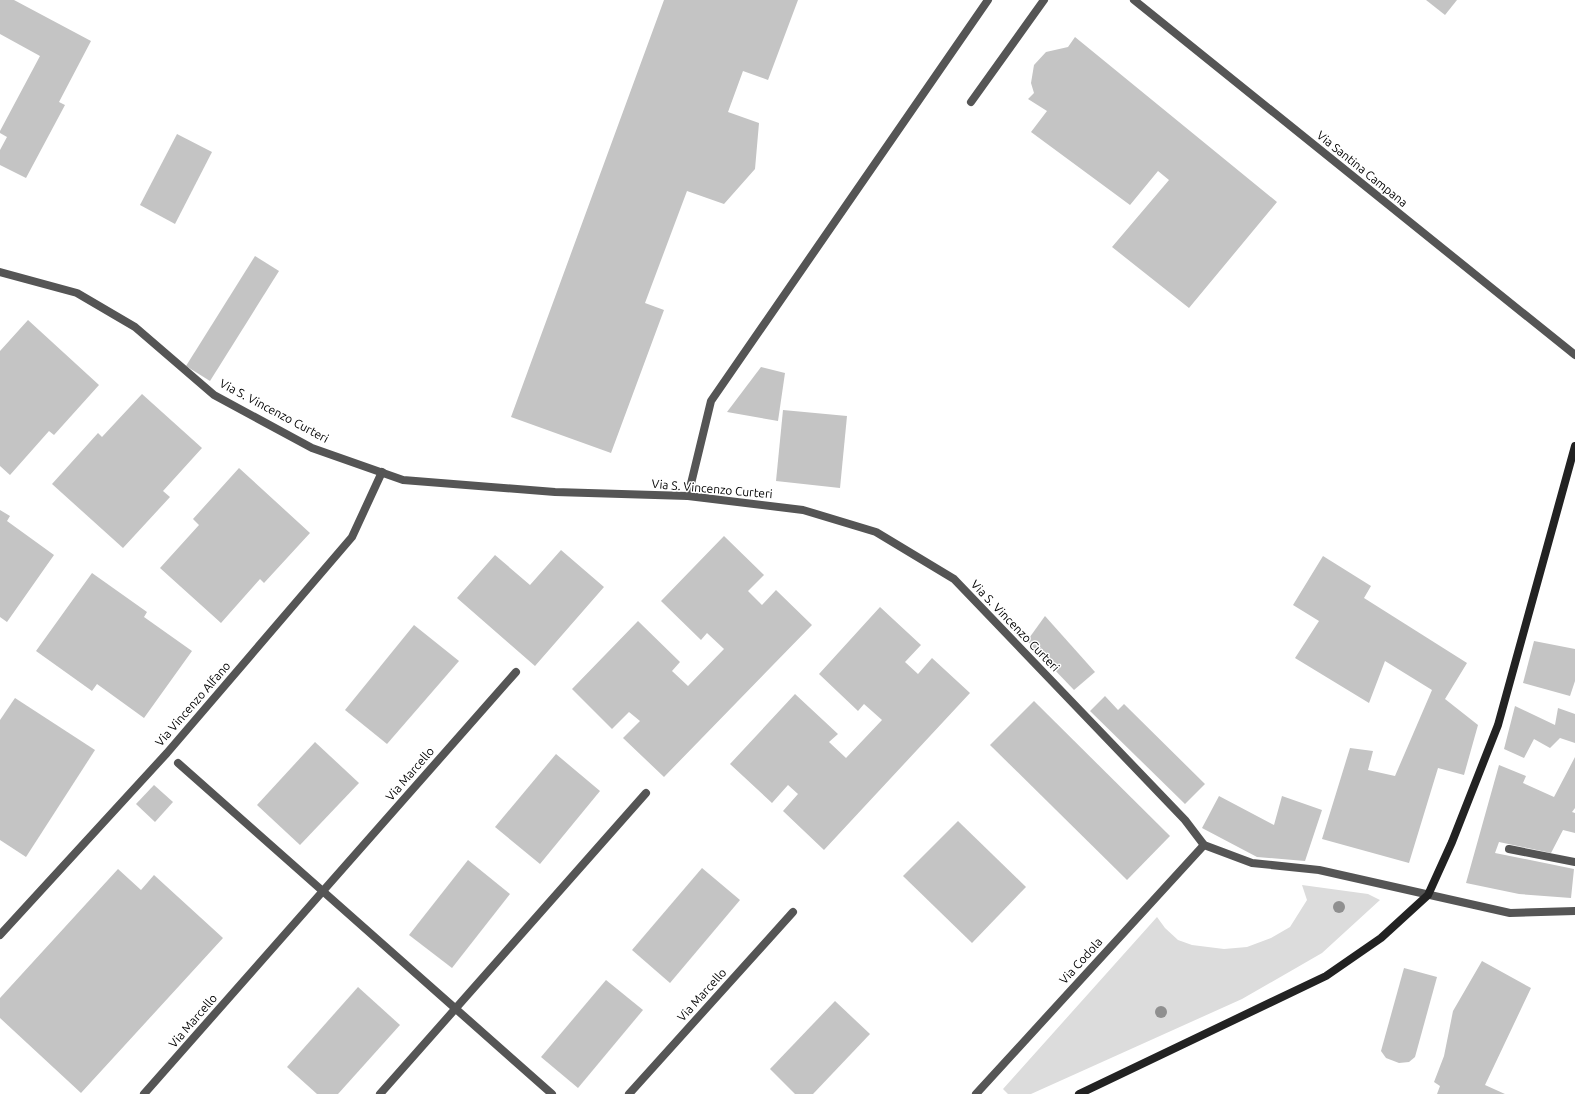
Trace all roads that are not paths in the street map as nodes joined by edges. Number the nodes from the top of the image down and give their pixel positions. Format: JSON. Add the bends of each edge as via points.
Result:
{"nodes":[{"id":1,"x":988,"y":0,"type":"edge"},
{"id":2,"x":1044,"y":0,"type":"edge"},
{"id":3,"x":1134,"y":0,"type":"edge"},
{"id":4,"x":971,"y":102,"type":"dead end"},
{"id":5,"x":0,"y":272,"type":"edge"},
{"id":6,"x":1575,"y":356,"type":"edge"},
{"id":7,"x":1575,"y":446,"type":"edge"},
{"id":8,"x":382,"y":472,"type":"junction"},
{"id":9,"x":688,"y":496,"type":"junction"},
{"id":10,"x":516,"y":672,"type":"dead end"},
{"id":11,"x":178,"y":763,"type":"dead end"},
{"id":12,"x":646,"y":793,"type":"dead end"},
{"id":13,"x":1204,"y":845,"type":"junction"},
{"id":14,"x":1509,"y":849,"type":"dead end"},
{"id":15,"x":1575,"y":862,"type":"edge"},
{"id":16,"x":323,"y":891,"type":"junction"},
{"id":17,"x":1428,"y":896,"type":"junction"},
{"id":18,"x":1575,"y":911,"type":"edge"},
{"id":19,"x":793,"y":912,"type":"dead end"},
{"id":20,"x":0,"y":936,"type":"edge"},
{"id":21,"x":456,"y":1009,"type":"junction"},
{"id":22,"x":985,"y":1084,"type":"junction"},
{"id":23,"x":144,"y":1094,"type":"edge"},
{"id":24,"x":380,"y":1094,"type":"edge"},
{"id":25,"x":552,"y":1094,"type":"edge"},
{"id":26,"x":630,"y":1094,"type":"edge"},
{"id":27,"x":976,"y":1094,"type":"edge"},
{"id":28,"x":986,"y":1094,"type":"edge"},
{"id":29,"x":1079,"y":1094,"type":"edge"}],
"edges":[{"from":1,"to":9,"type":"street","via":[[711,401]]},
{"from":2,"to":4,"type":"street"},
{"from":3,"to":6,"type":"street","name":"Via Santina Campana"},
{"from":5,"to":8,"type":"street","name":"Via S. Vincenzo Curteri","via":[[77,293],[135,327],[214,395],[312,448]]},
{"from":7,"to":17,"type":"main road","via":[[1498,725]]},
{"from":8,"to":9,"type":"street","name":"Via S. Vincenzo Curteri","via":[[403,480],[555,492]]},
{"from":8,"to":20,"type":"street","name":"Via Vincenzo Alfano","via":[[352,537],[167,753]]},
{"from":9,"to":13,"type":"street","name":"Via S. Vincenzo Curteri","via":[[803,510],[876,532],[954,579],[1185,820]]},
{"from":10,"to":16,"type":"street","name":"Via Marcello"},
{"from":11,"to":16,"type":"street"},
{"from":12,"to":21,"type":"street"},
{"from":13,"to":17,"type":"street","via":[[1252,863],[1319,870]]},
{"from":13,"to":22,"type":"street","name":"Via Codola"},
{"from":14,"to":15,"type":"street"},
{"from":16,"to":21,"type":"street"},
{"from":16,"to":23,"type":"street","name":"Via Marcello"},
{"from":17,"to":18,"type":"street","via":[[1510,913]]},
{"from":17,"to":29,"type":"main road","via":[[1381,938],[1326,976]]},
{"from":19,"to":26,"type":"street","name":"Via Marcello"},
{"from":21,"to":24,"type":"street"},
{"from":21,"to":25,"type":"street"},
{"from":22,"to":27,"type":"street","name":"Via Codola"},
{"from":22,"to":28,"type":"street"}]}
